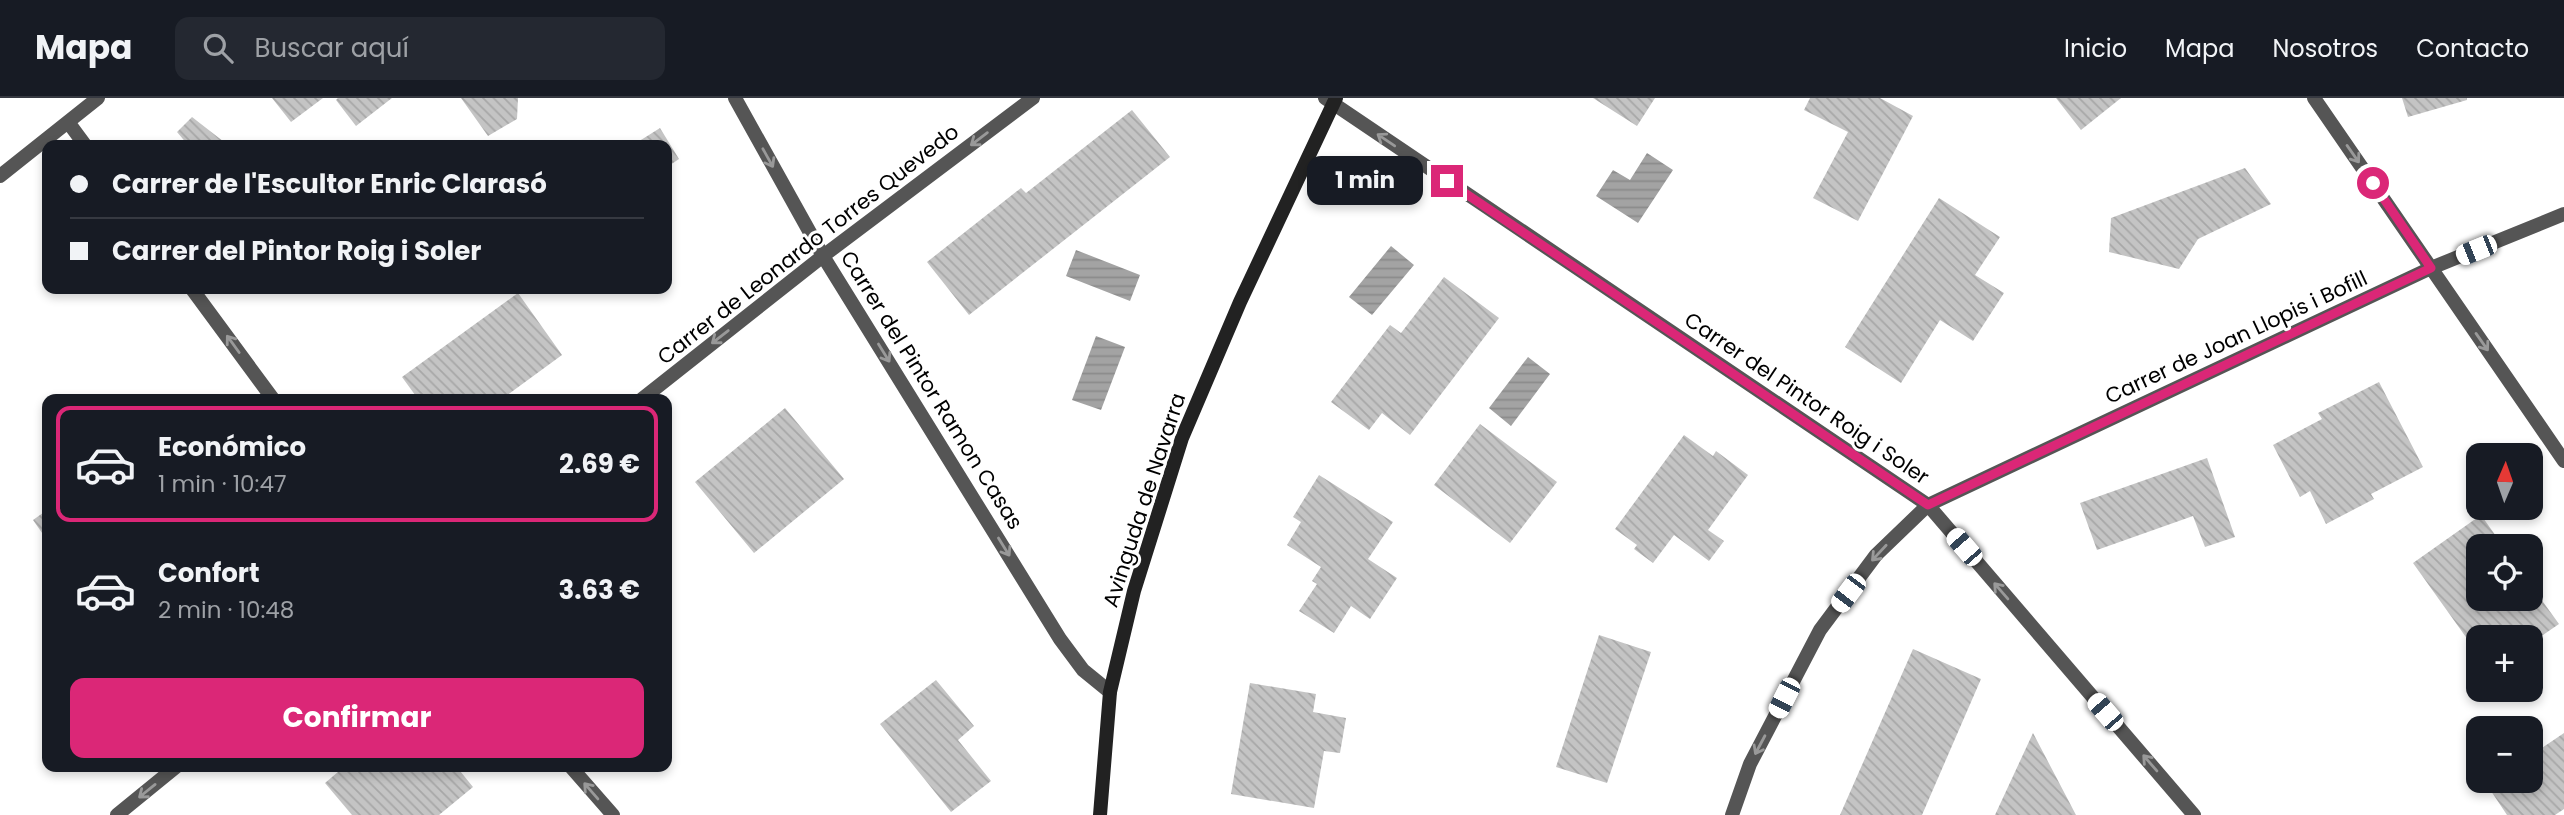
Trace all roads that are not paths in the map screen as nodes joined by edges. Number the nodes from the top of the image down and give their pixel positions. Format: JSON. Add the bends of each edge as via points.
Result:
{"nodes":[{"id":1,"x":98,"y":98,"type":"edge"},
{"id":2,"x":735,"y":98,"type":"edge"},
{"id":3,"x":1033,"y":98,"type":"edge"},
{"id":4,"x":2314,"y":98,"type":"edge"},
{"id":5,"x":1331,"y":100,"type":"edge"},
{"id":6,"x":68,"y":122,"type":"junction"},
{"id":7,"x":45,"y":140,"type":"edge"},
{"id":8,"x":81,"y":140,"type":"edge"},
{"id":9,"x":42,"y":143,"type":"edge"},
{"id":10,"x":0,"y":176,"type":"edge"},
{"id":11,"x":2564,"y":214,"type":"edge"},
{"id":12,"x":823,"y":256,"type":"junction"},
{"id":13,"x":2431,"y":268,"type":"junction"},
{"id":14,"x":196,"y":294,"type":"edge"},
{"id":15,"x":269,"y":394,"type":"edge"},
{"id":16,"x":648,"y":394,"type":"edge"},
{"id":17,"x":2564,"y":461,"type":"edge"},
{"id":18,"x":1928,"y":505,"type":"junction"},
{"id":19,"x":1110,"y":692,"type":"junction"},
{"id":20,"x":170,"y":772,"type":"edge"},
{"id":21,"x":575,"y":772,"type":"edge"},
{"id":22,"x":117,"y":815,"type":"edge"},
{"id":23,"x":613,"y":815,"type":"edge"},
{"id":24,"x":1100,"y":815,"type":"edge"},
{"id":25,"x":1732,"y":815,"type":"edge"},
{"id":26,"x":2194,"y":815,"type":"edge"}],
"edges":[{"from":1,"to":6,"type":"street"},
{"from":2,"to":12,"type":"street","name":"Carrer del Pintor Ramon Casas","one_way":true},
{"from":3,"to":12,"type":"street","name":"Carrer de Leonardo Torres Quevedo","one_way":true},
{"from":4,"to":13,"type":"street","one_way":true},
{"from":18,"to":5,"type":"street","name":"Carrer del Pintor Roig i Soler","one_way":true},
{"from":5,"to":19,"type":"street","name":"Avinguda de Navarra","via":[[1182,438],[1133,591]]},
{"from":6,"to":7,"type":"street"},
{"from":6,"to":8,"type":"street"},
{"from":9,"to":10,"type":"street"},
{"from":11,"to":13,"type":"street","name":"Carrer de Joan Llopis i Bofill"},
{"from":12,"to":16,"type":"street","name":"Carrer de Leonardo Torres Quevedo","one_way":true},
{"from":12,"to":19,"type":"street","name":"Carrer del Pintor Ramon Casas","one_way":true,"via":[[1060,639],[1083,670]]},
{"from":13,"to":17,"type":"street","one_way":true},
{"from":13,"to":18,"type":"street","name":"Carrer de Joan Llopis i Bofill"},
{"from":15,"to":14,"type":"street","one_way":true},
{"from":18,"to":25,"type":"street","name":"Carrer de Joan Llopis i Bofill","one_way":true,"via":[[1876,555],[1820,630],[1750,764]]},
{"from":26,"to":18,"type":"street","name":"Carrer del Pintor Roig i Soler","one_way":true},
{"from":19,"to":24,"type":"street","name":"Avinguda de Navarra"},
{"from":20,"to":22,"type":"street","one_way":true},
{"from":23,"to":21,"type":"street","one_way":true}]}
